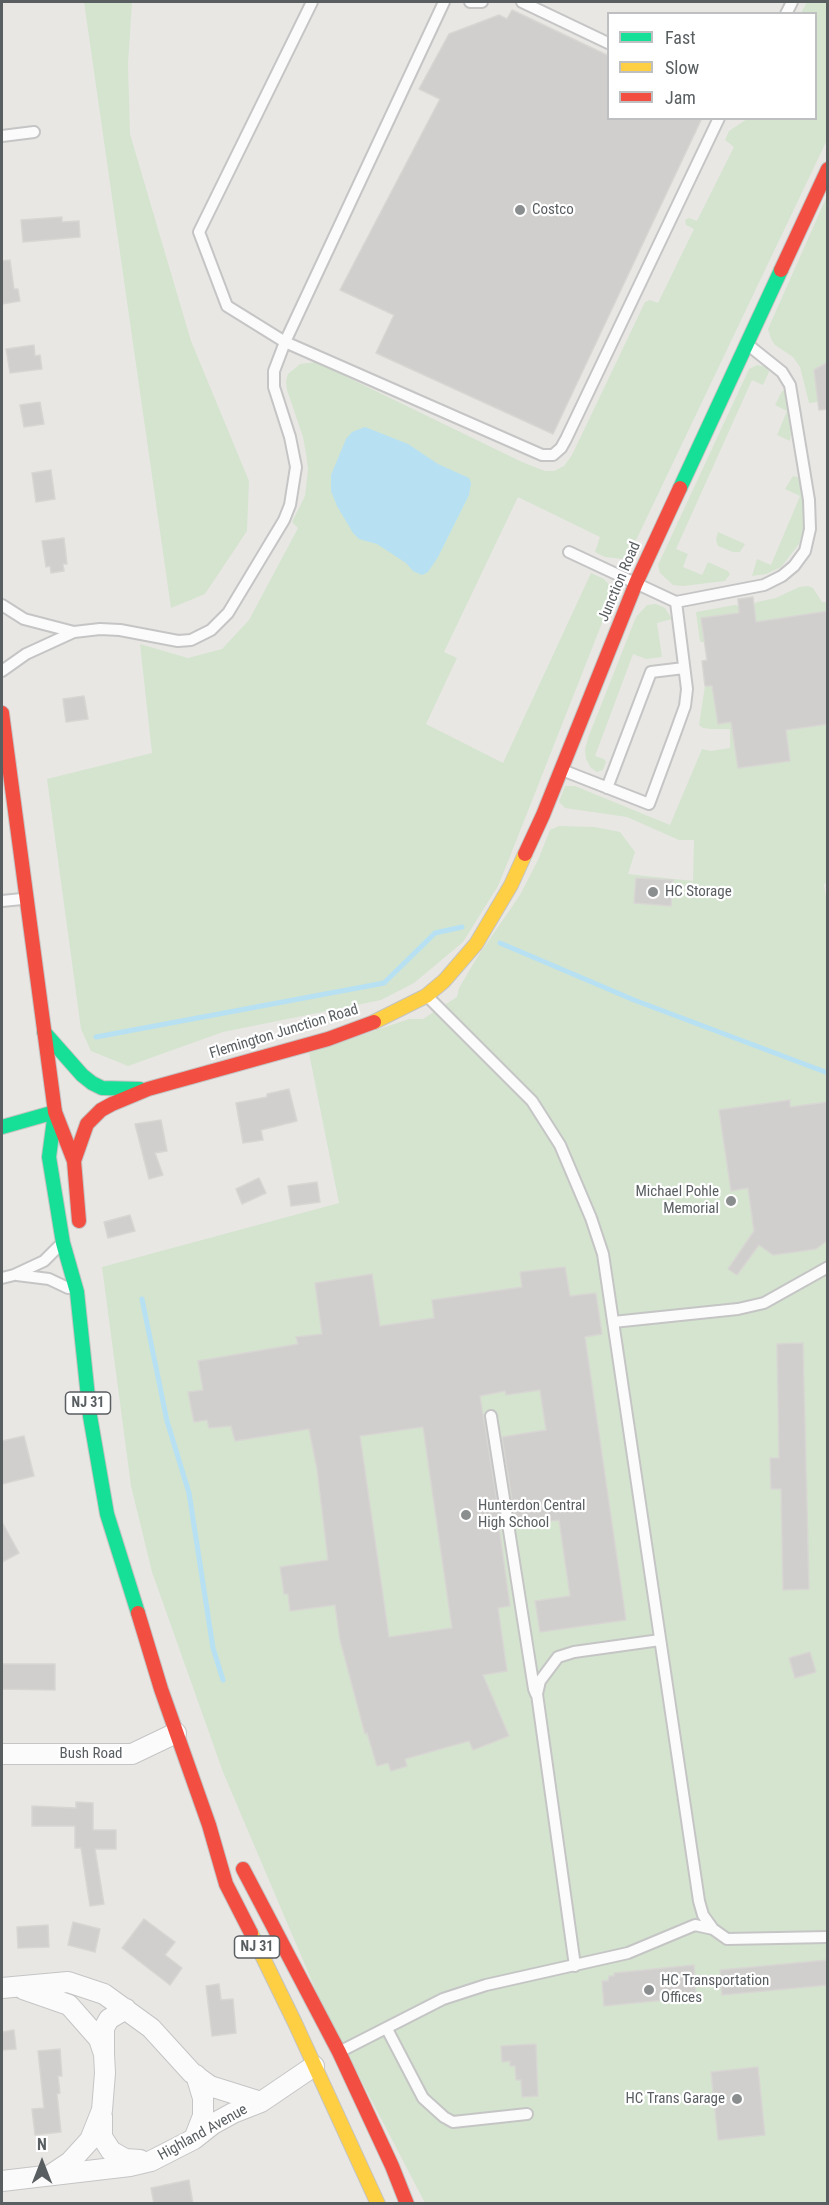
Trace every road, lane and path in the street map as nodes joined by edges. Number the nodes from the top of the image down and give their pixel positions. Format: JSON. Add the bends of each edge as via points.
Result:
{"nodes":[{"id":1,"x":312,"y":2,"type":"edge"},
{"id":2,"x":444,"y":2,"type":"edge"},
{"id":3,"x":470,"y":2,"type":"edge"},
{"id":4,"x":482,"y":2,"type":"edge"},
{"id":5,"x":522,"y":2,"type":"edge"},
{"id":6,"x":607,"y":41,"type":"edge"},
{"id":7,"x":718,"y":120,"type":"edge"},
{"id":8,"x":34,"y":132,"type":"dead end"},
{"id":9,"x":2,"y":136,"type":"edge"},
{"id":10,"x":828,"y":169,"type":"edge"},
{"id":11,"x":285,"y":342,"type":"junction"},
{"id":12,"x":747,"y":344,"type":"junction"},
{"id":13,"x":569,"y":552,"type":"dead end"},
{"id":14,"x":636,"y":583,"type":"junction"},
{"id":15,"x":676,"y":602,"type":"junction"},
{"id":16,"x":2,"y":605,"type":"edge"},
{"id":17,"x":74,"y":632,"type":"junction"},
{"id":18,"x":684,"y":668,"type":"junction"},
{"id":19,"x":2,"y":671,"type":"edge"},
{"id":20,"x":2,"y":713,"type":"edge"},
{"id":21,"x":4,"y":759,"type":"edge"},
{"id":22,"x":560,"y":769,"type":"junction"},
{"id":23,"x":607,"y":788,"type":"junction"},
{"id":24,"x":26,"y":899,"type":"junction"},
{"id":25,"x":2,"y":901,"type":"edge"},
{"id":26,"x":426,"y":996,"type":"junction"},
{"id":27,"x":44,"y":1032,"type":"junction"},
{"id":28,"x":148,"y":1089,"type":"junction"},
{"id":29,"x":55,"y":1112,"type":"junction"},
{"id":30,"x":2,"y":1127,"type":"edge"},
{"id":31,"x":74,"y":1161,"type":"junction"},
{"id":32,"x":81,"y":1231,"type":"dead end"},
{"id":33,"x":63,"y":1243,"type":"junction"},
{"id":34,"x":81,"y":1251,"type":"dead end"},
{"id":35,"x":34,"y":1266,"type":"junction"},
{"id":36,"x":828,"y":1267,"type":"edge"},
{"id":37,"x":14,"y":1275,"type":"junction"},
{"id":38,"x":2,"y":1278,"type":"edge"},
{"id":39,"x":76,"y":1292,"type":"junction"},
{"id":40,"x":613,"y":1322,"type":"junction"},
{"id":41,"x":491,"y":1416,"type":"dead end"},
{"id":42,"x":660,"y":1640,"type":"junction"},
{"id":43,"x":537,"y":1694,"type":"junction"},
{"id":44,"x":176,"y":1733,"type":"junction"},
{"id":45,"x":2,"y":1754,"type":"edge"},
{"id":46,"x":209,"y":1825,"type":"junction"},
{"id":47,"x":712,"y":1929,"type":"junction"},
{"id":48,"x":828,"y":1937,"type":"edge"},
{"id":49,"x":574,"y":1966,"type":"junction"},
{"id":50,"x":8,"y":1987,"type":"edge"},
{"id":51,"x":126,"y":2009,"type":"junction"},
{"id":52,"x":387,"y":2029,"type":"junction"},
{"id":53,"x":104,"y":2054,"type":"junction"},
{"id":54,"x":326,"y":2059,"type":"junction"},
{"id":55,"x":196,"y":2075,"type":"junction"},
{"id":56,"x":261,"y":2102,"type":"junction"},
{"id":57,"x":102,"y":2110,"type":"junction"},
{"id":58,"x":527,"y":2114,"type":"dead end"},
{"id":59,"x":194,"y":2139,"type":"junction"},
{"id":60,"x":151,"y":2161,"type":"junction"},
{"id":61,"x":50,"y":2175,"type":"junction"},
{"id":62,"x":2,"y":2181,"type":"edge"},
{"id":63,"x":378,"y":2204,"type":"edge"},
{"id":64,"x":407,"y":2204,"type":"edge"}],
"edges":[{"from":1,"to":11,"type":"lane","via":[[199,232],[227,306]]},
{"from":2,"to":11,"type":"lane"},
{"from":3,"to":4,"type":"lane"},
{"from":5,"to":6,"type":"lane"},
{"from":7,"to":11,"type":"lane","via":[[566,439],[553,454],[542,455]]},
{"from":8,"to":9,"type":"lane"},
{"from":10,"to":12,"type":"main road","name":"Junction Road"},
{"from":11,"to":17,"type":"lane","via":[[274,371],[274,387],[296,467],[290,505],[228,613],[211,630],[191,640],[110,630]]},
{"from":12,"to":14,"type":"main road","name":"Junction Road"},
{"from":12,"to":15,"type":"lane","via":[[782,372],[790,385],[809,500],[808,541],[794,566],[764,585]]},
{"from":13,"to":14,"type":"lane"},
{"from":14,"to":15,"type":"lane"},
{"from":14,"to":22,"type":"main road","name":"Junction Road"},
{"from":15,"to":18,"type":"lane"},
{"from":16,"to":17,"type":"lane","via":[[24,619]]},
{"from":17,"to":19,"type":"lane","via":[[26,654]]},
{"from":18,"to":23,"type":"lane","via":[[651,672]]},
{"from":18,"to":23,"type":"lane","via":[[685,706],[650,804]]},
{"from":20,"to":21,"type":"main road","number":"NJ 31"},
{"from":21,"to":24,"type":"main road","number":"NJ 31"},
{"from":22,"to":23,"type":"lane"},
{"from":22,"to":26,"type":"main road","name":"Junction Road","via":[[494,916],[461,963]]},
{"from":24,"to":25,"type":"lane"},
{"from":24,"to":27,"type":"main road","number":"NJ 31"},
{"from":26,"to":28,"type":"main road","name":"Flemington Junction Road","via":[[382,1019],[328,1039]]},
{"from":26,"to":40,"type":"lane","via":[[532,1101],[560,1145],[603,1254]]},
{"from":27,"to":28,"type":"main road","via":[[92,1083],[120,1090]]},
{"from":27,"to":29,"type":"main road","number":"NJ 31"},
{"from":28,"to":31,"type":"main road","via":[[93,1116]]},
{"from":29,"to":30,"type":"main road"},
{"from":29,"to":31,"type":"main road","number":"NJ 31"},
{"from":29,"to":33,"type":"main road","number":"NJ 31","via":[[49,1157]]},
{"from":31,"to":32,"type":"main road","number":"NJ 31"},
{"from":33,"to":35,"type":"lane"},
{"from":33,"to":39,"type":"main road","number":"NJ 31"},
{"from":34,"to":39,"type":"main road","number":"NJ 31"},
{"from":35,"to":37,"type":"lane"},
{"from":35,"to":39,"type":"lane","via":[[50,1269]]},
{"from":36,"to":40,"type":"lane","via":[[764,1303]]},
{"from":37,"to":38,"type":"lane"},
{"from":37,"to":39,"type":"lane","via":[[49,1279]]},
{"from":39,"to":44,"type":"main road","number":"NJ 31","via":[[85,1383],[107,1514]]},
{"from":40,"to":42,"type":"lane"},
{"from":41,"to":43,"type":"lane"},
{"from":42,"to":43,"type":"lane","via":[[558,1657],[540,1681]]},
{"from":42,"to":47,"type":"lane","via":[[699,1901]]},
{"from":43,"to":49,"type":"lane"},
{"from":44,"to":45,"type":"street","name":"Bush Road","via":[[132,1754]]},
{"from":44,"to":46,"type":"main road","number":"NJ 31"},
{"from":46,"to":54,"type":"main road","number":"NJ 31","via":[[226,1884]]},
{"from":46,"to":54,"type":"main road","number":"NJ 31","via":[[247,1875]]},
{"from":47,"to":48,"type":"lane","via":[[727,1939]]},
{"from":47,"to":49,"type":"lane","via":[[695,1925],[628,1953]]},
{"from":49,"to":52,"type":"lane","via":[[486,1985],[443,1999]]},
{"from":50,"to":51,"type":"street","via":[[68,1982],[104,1994]]},
{"from":50,"to":53,"type":"street","via":[[69,2006],[99,2039]]},
{"from":51,"to":53,"type":"street","via":[[109,2019],[104,2028]]},
{"from":51,"to":55,"type":"street","via":[[158,2035]]},
{"from":52,"to":54,"type":"lane"},
{"from":52,"to":58,"type":"lane","via":[[423,2097],[444,2117],[453,2122]]},
{"from":53,"to":57,"type":"street"},
{"from":54,"to":56,"type":"street","name":"Highland Avenue"},
{"from":54,"to":63,"type":"main road","number":"NJ 31"},
{"from":54,"to":64,"type":"main road","number":"NJ 31","via":[[392,2166]]},
{"from":55,"to":56,"type":"street","via":[[210,2086]]},
{"from":55,"to":59,"type":"street","via":[[203,2098],[203,2116]]},
{"from":56,"to":59,"type":"street","name":"Highland Avenue","via":[[213,2124]]},
{"from":57,"to":60,"type":"street","via":[[102,2137],[111,2151],[125,2159]]},
{"from":57,"to":61,"type":"street","via":[[90,2140],[70,2162]]},
{"from":59,"to":60,"type":"street","name":"Highland Avenue"},
{"from":60,"to":61,"type":"street","name":"Highland Avenue"},
{"from":61,"to":62,"type":"street","name":"Highland Avenue"}]}
